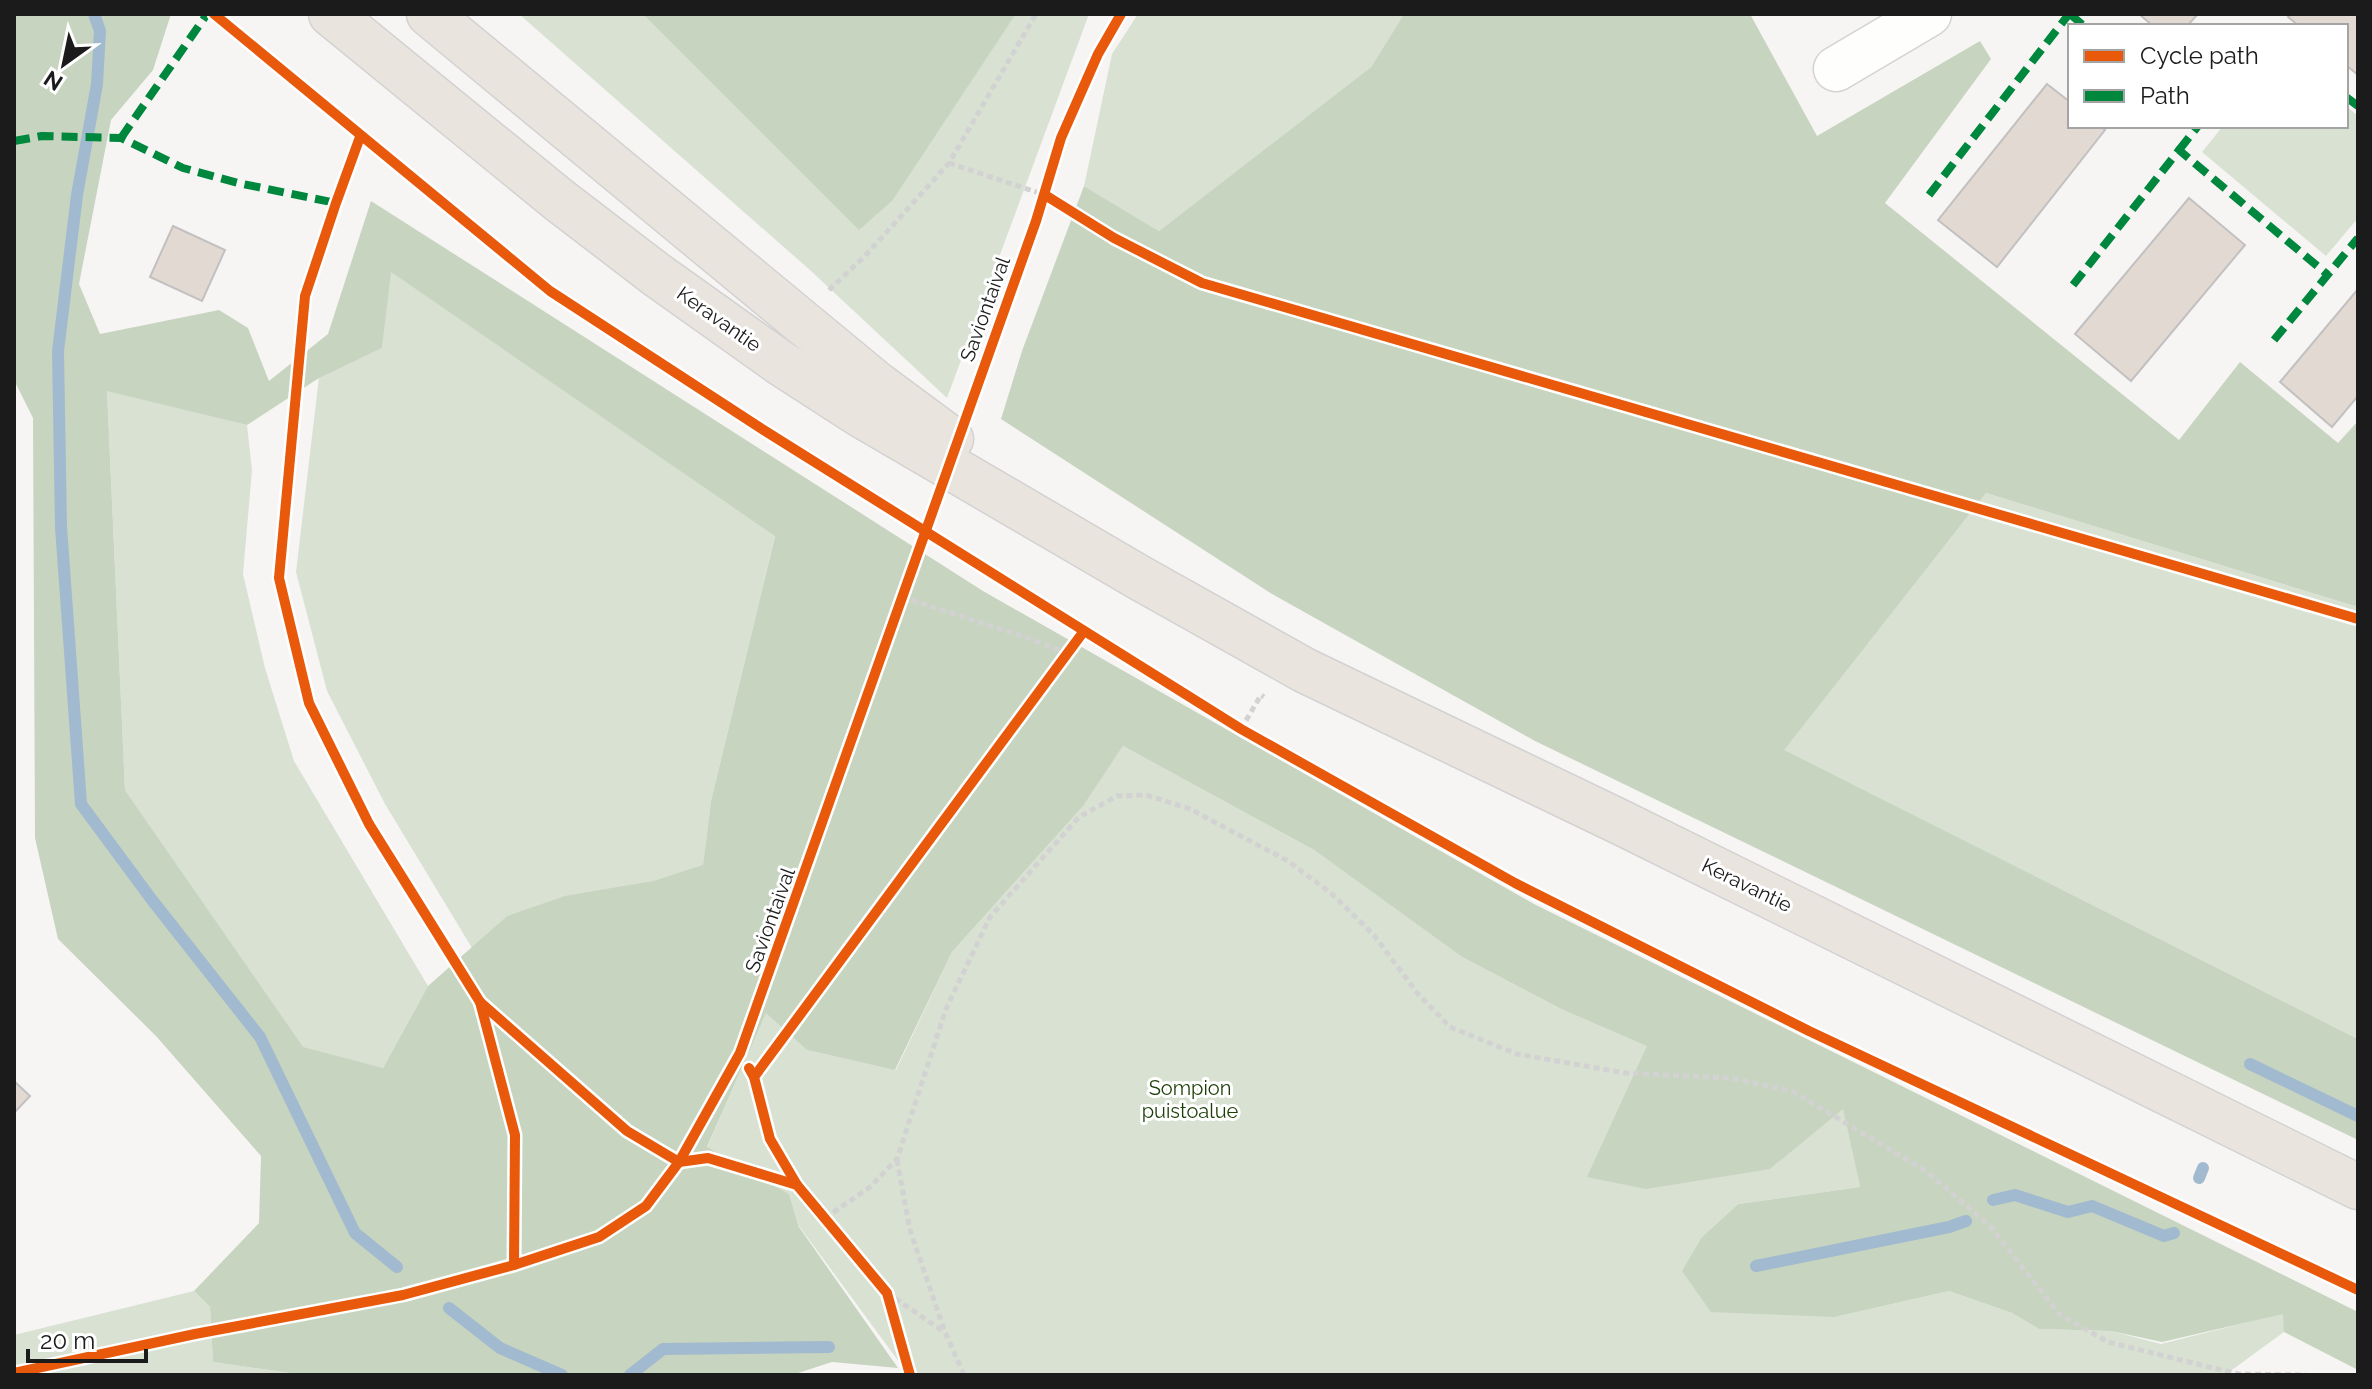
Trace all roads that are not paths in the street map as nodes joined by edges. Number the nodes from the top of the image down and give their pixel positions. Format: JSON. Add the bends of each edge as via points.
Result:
{"nodes":[{"id":1,"x":331,"y":14,"type":"edge"},
{"id":2,"x":429,"y":14,"type":"edge"},
{"id":3,"x":1929,"y":14,"type":"edge"},
{"id":4,"x":1836,"y":69,"type":"dead end"},
{"id":5,"x":1140,"y":578,"type":"junction"},
{"id":6,"x":2358,"y":1187,"type":"edge"}],
"edges":[{"from":1,"to":5,"type":"main road","name":"Keravantie","via":[[559,200],[782,364]]},
{"from":2,"to":5,"type":"main road","name":"Keravantie","via":[[878,385]]},
{"from":3,"to":4,"type":"street"},
{"from":5,"to":6,"type":"main road","name":"Keravantie","via":[[1304,670]]}]}
